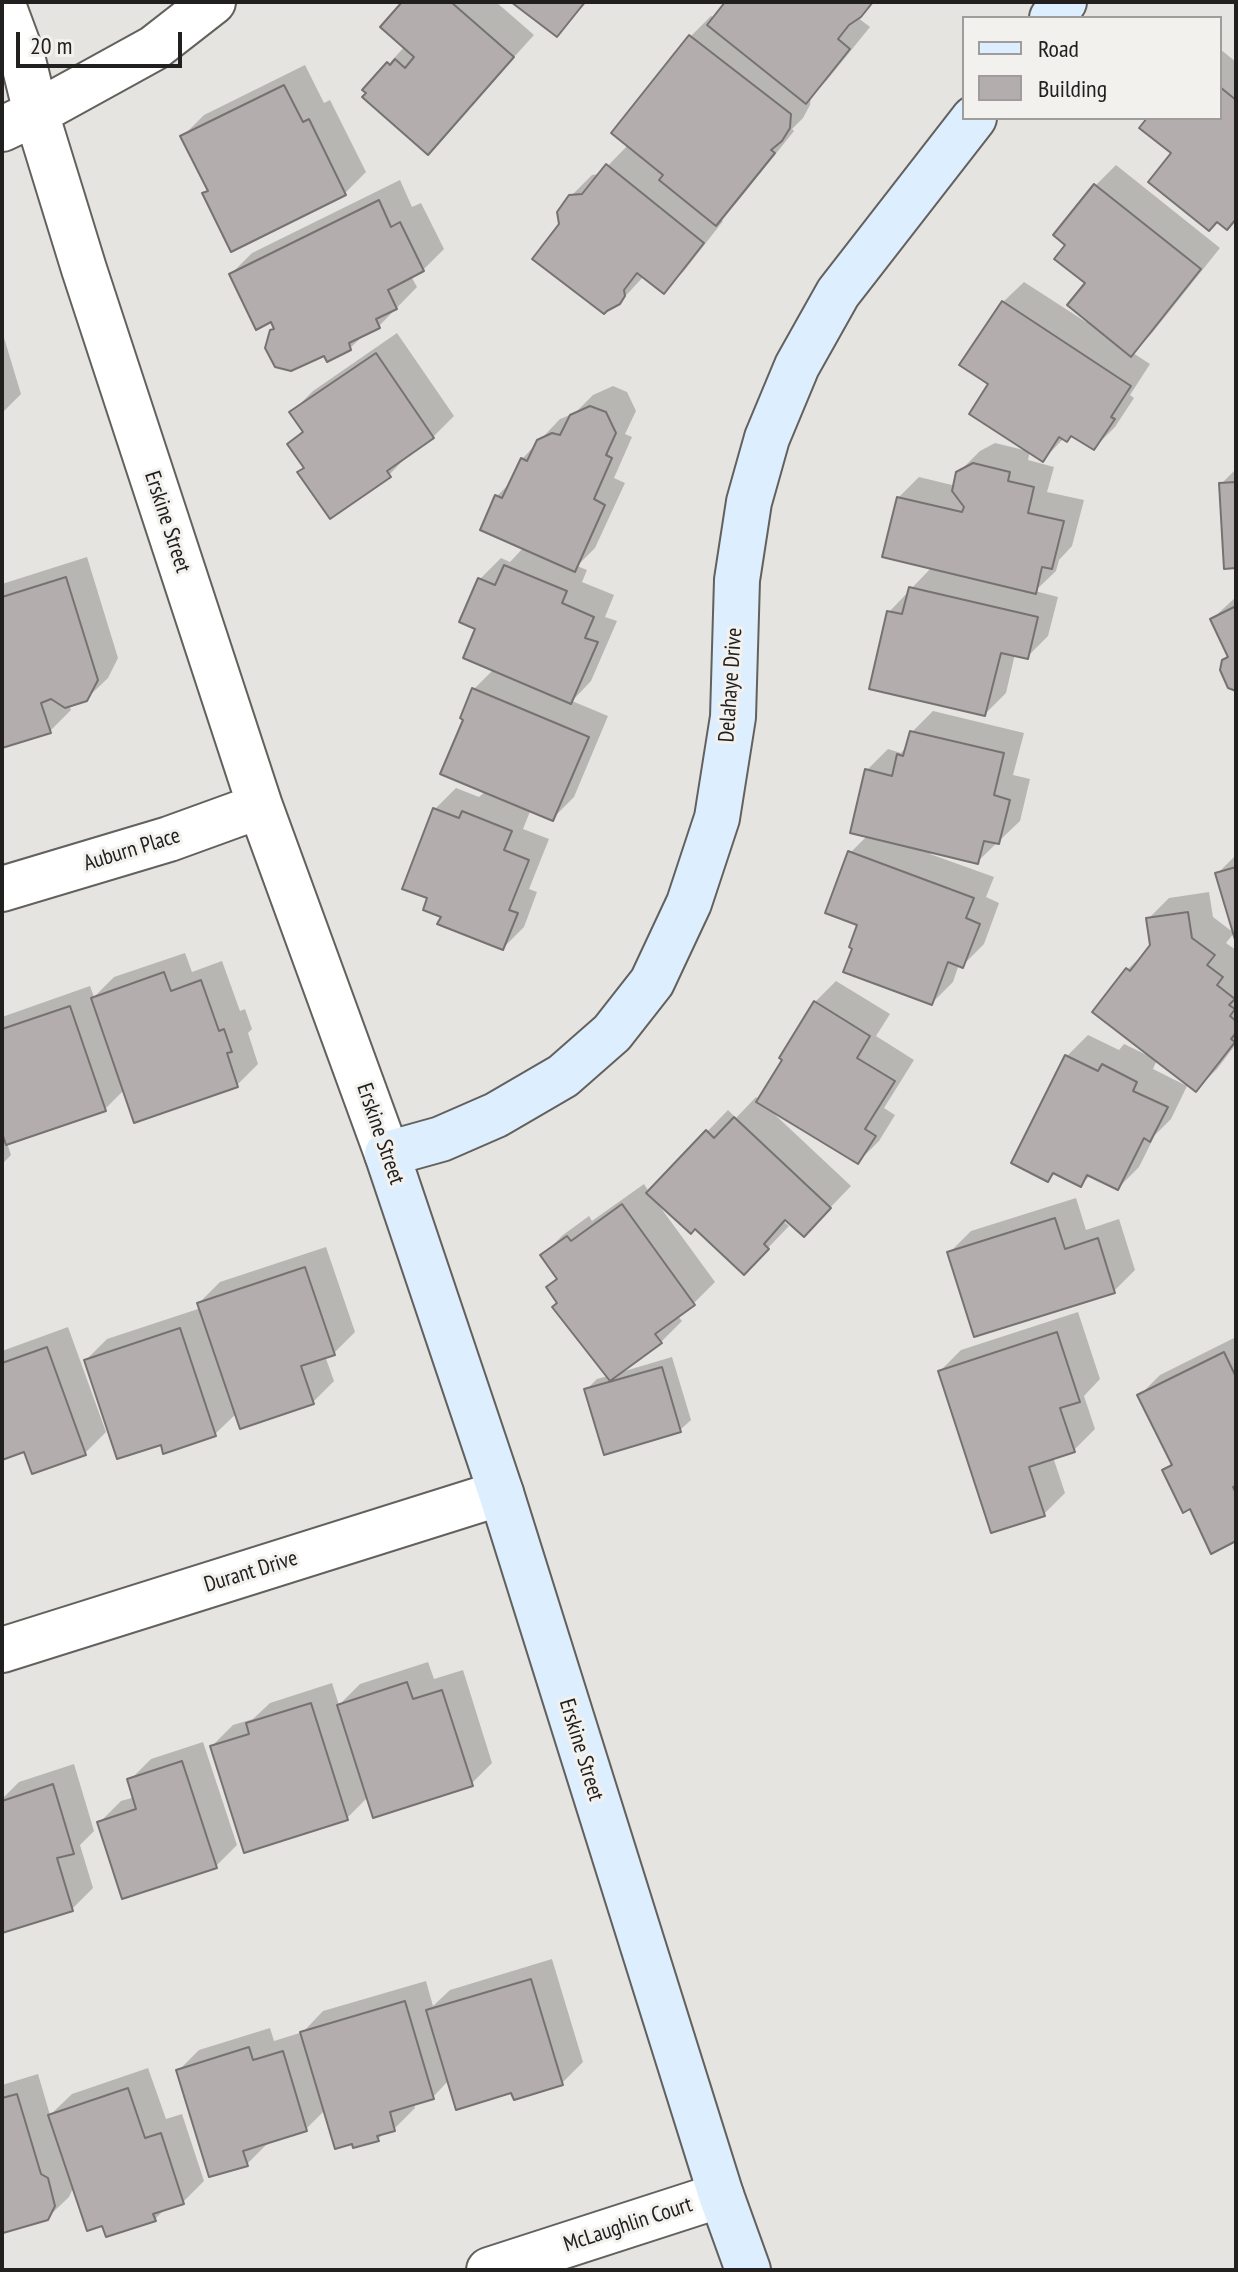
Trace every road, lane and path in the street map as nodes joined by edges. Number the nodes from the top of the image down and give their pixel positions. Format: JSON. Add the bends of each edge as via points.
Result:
{"nodes":[{"id":1,"x":2,"y":2,"type":"edge"},
{"id":2,"x":213,"y":2,"type":"edge"},
{"id":3,"x":972,"y":120,"type":"edge"},
{"id":4,"x":19,"y":121,"type":"edge"},
{"id":5,"x":260,"y":806,"type":"junction"},
{"id":6,"x":2,"y":889,"type":"edge"},
{"id":7,"x":387,"y":1154,"type":"junction"},
{"id":8,"x":501,"y":1493,"type":"junction"},
{"id":9,"x":2,"y":1650,"type":"edge"},
{"id":10,"x":721,"y":2195,"type":"junction"},
{"id":11,"x":489,"y":2270,"type":"edge"},
{"id":12,"x":748,"y":2270,"type":"edge"}],
"edges":[{"from":1,"to":4,"type":"street","name":"Erskine Street","via":[[22,56]]},
{"from":2,"to":4,"type":"street","via":[[154,48]]},
{"from":3,"to":7,"type":"street","name":"Delahaye Drive","via":[[838,293],[797,366],[767,438],[749,502],[737,580],[733,717],[717,818],[689,903],[652,982],[612,1033],[563,1076],[496,1115],[441,1139]]},
{"from":4,"to":5,"type":"street","name":"Erskine Street","via":[[84,269]]},
{"from":5,"to":6,"type":"street","name":"Auburn Place"},
{"from":5,"to":7,"type":"street","name":"Erskine Street"},
{"from":7,"to":8,"type":"street","name":"Erskine Street"},
{"from":8,"to":9,"type":"street","name":"Durant Drive"},
{"from":8,"to":10,"type":"street","name":"Erskine Street"},
{"from":10,"to":11,"type":"street","name":"McLaughlin Court"},
{"from":10,"to":12,"type":"street","name":"Erskine Street"}]}
